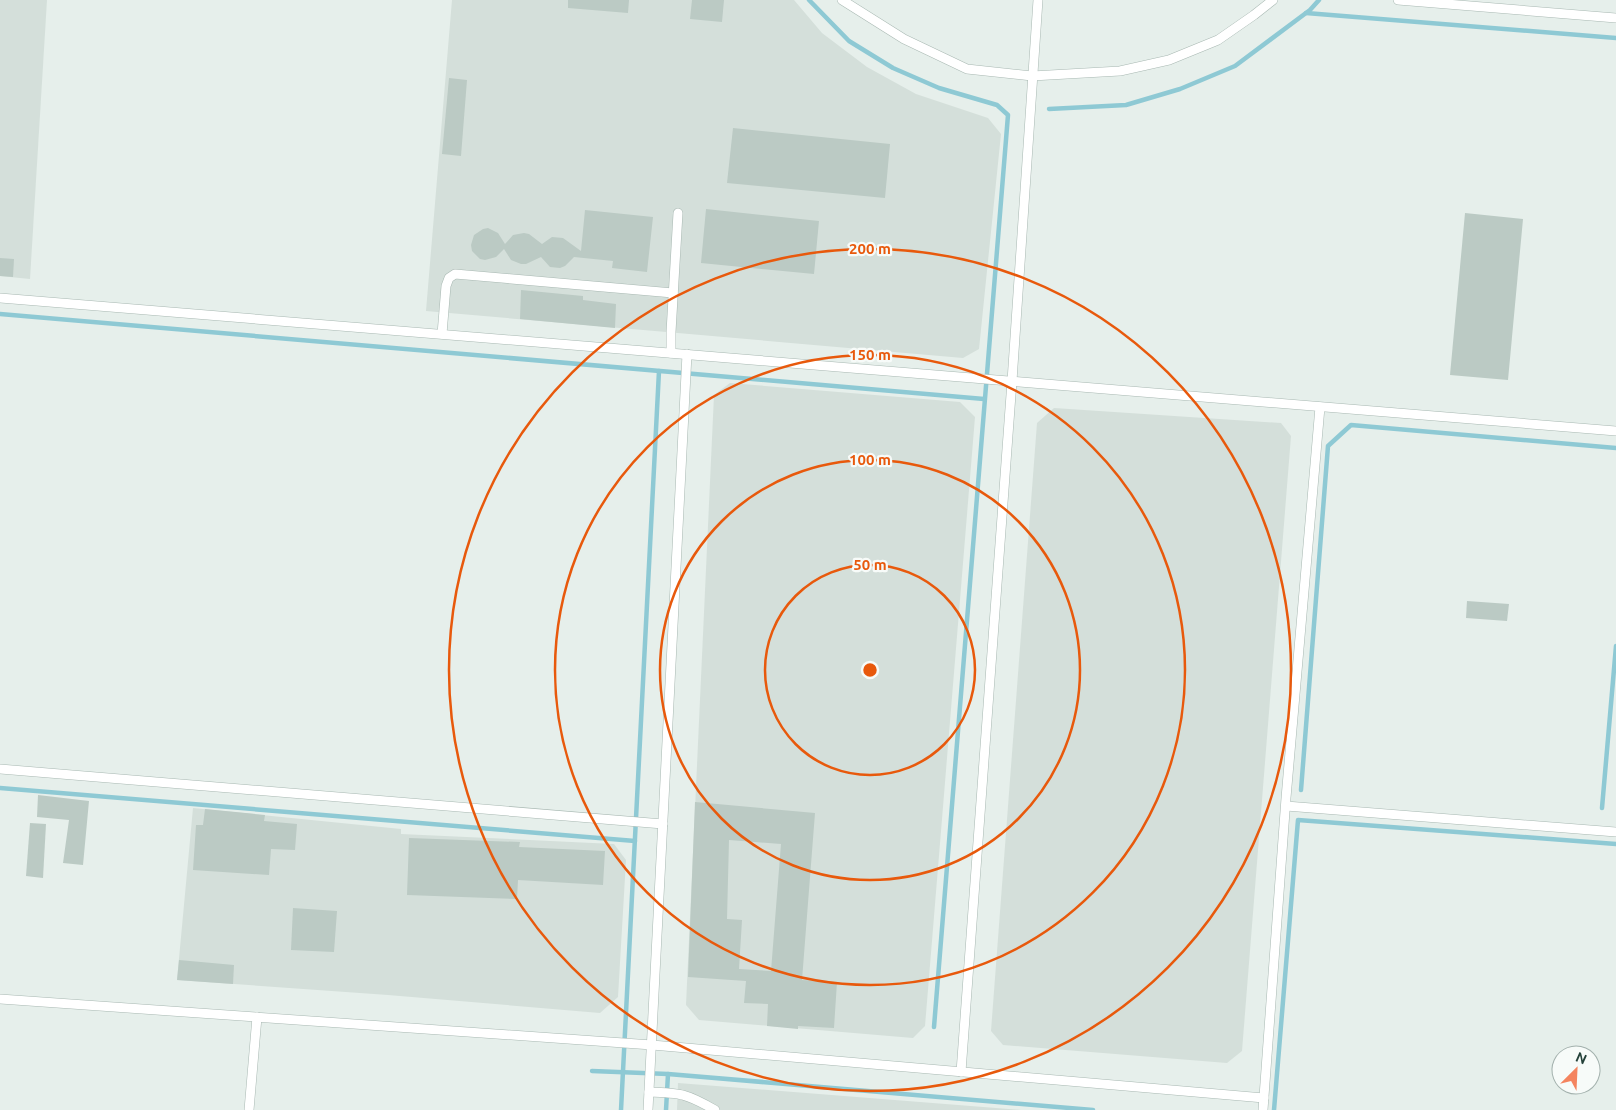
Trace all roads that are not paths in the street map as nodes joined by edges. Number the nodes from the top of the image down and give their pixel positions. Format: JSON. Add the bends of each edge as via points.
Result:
{"nodes":[{"id":1,"x":842,"y":0,"type":"edge"},
{"id":2,"x":1038,"y":0,"type":"edge"},
{"id":3,"x":1273,"y":0,"type":"edge"},
{"id":4,"x":1398,"y":0,"type":"edge"},
{"id":5,"x":1616,"y":18,"type":"edge"},
{"id":6,"x":1032,"y":76,"type":"junction"},
{"id":7,"x":678,"y":213,"type":"dead end"},
{"id":8,"x":673,"y":293,"type":"junction"},
{"id":9,"x":0,"y":298,"type":"edge"},
{"id":10,"x":442,"y":334,"type":"junction"},
{"id":11,"x":671,"y":353,"type":"junction"},
{"id":12,"x":687,"y":354,"type":"junction"},
{"id":13,"x":1012,"y":381,"type":"junction"},
{"id":14,"x":1320,"y":406,"type":"junction"},
{"id":15,"x":1616,"y":431,"type":"edge"},
{"id":16,"x":0,"y":769,"type":"edge"},
{"id":17,"x":1286,"y":806,"type":"junction"},
{"id":18,"x":663,"y":824,"type":"junction"},
{"id":19,"x":1616,"y":832,"type":"edge"},
{"id":20,"x":0,"y":999,"type":"edge"},
{"id":21,"x":257,"y":1017,"type":"junction"},
{"id":22,"x":652,"y":1044,"type":"junction"},
{"id":23,"x":961,"y":1072,"type":"junction"},
{"id":24,"x":649,"y":1092,"type":"junction"},
{"id":25,"x":1264,"y":1098,"type":"junction"},
{"id":26,"x":249,"y":1110,"type":"edge"},
{"id":27,"x":648,"y":1110,"type":"edge"},
{"id":28,"x":715,"y":1110,"type":"edge"},
{"id":29,"x":1264,"y":1110,"type":"edge"}],
"edges":[{"from":1,"to":6,"type":"lane","via":[[904,39],[968,69]]},
{"from":2,"to":6,"type":"lane"},
{"from":3,"to":6,"type":"lane","via":[[1218,40],[1169,60],[1120,71]]},
{"from":4,"to":5,"type":"lane"},
{"from":6,"to":13,"type":"lane"},
{"from":7,"to":8,"type":"lane"},
{"from":8,"to":10,"type":"lane","via":[[456,274],[449,278],[446,286]]},
{"from":8,"to":11,"type":"lane"},
{"from":9,"to":10,"type":"lane"},
{"from":10,"to":11,"type":"lane"},
{"from":11,"to":12,"type":"lane"},
{"from":12,"to":13,"type":"lane"},
{"from":12,"to":18,"type":"lane"},
{"from":13,"to":14,"type":"lane"},
{"from":13,"to":23,"type":"lane"},
{"from":14,"to":15,"type":"lane"},
{"from":14,"to":17,"type":"lane"},
{"from":16,"to":18,"type":"lane"},
{"from":17,"to":19,"type":"lane"},
{"from":17,"to":25,"type":"lane"},
{"from":18,"to":22,"type":"lane"},
{"from":20,"to":21,"type":"lane"},
{"from":21,"to":22,"type":"lane"},
{"from":21,"to":26,"type":"lane"},
{"from":22,"to":23,"type":"lane"},
{"from":22,"to":24,"type":"lane"},
{"from":23,"to":25,"type":"lane"},
{"from":24,"to":27,"type":"lane"},
{"from":24,"to":28,"type":"lane","via":[[692,1096]]},
{"from":25,"to":29,"type":"lane"}]}
